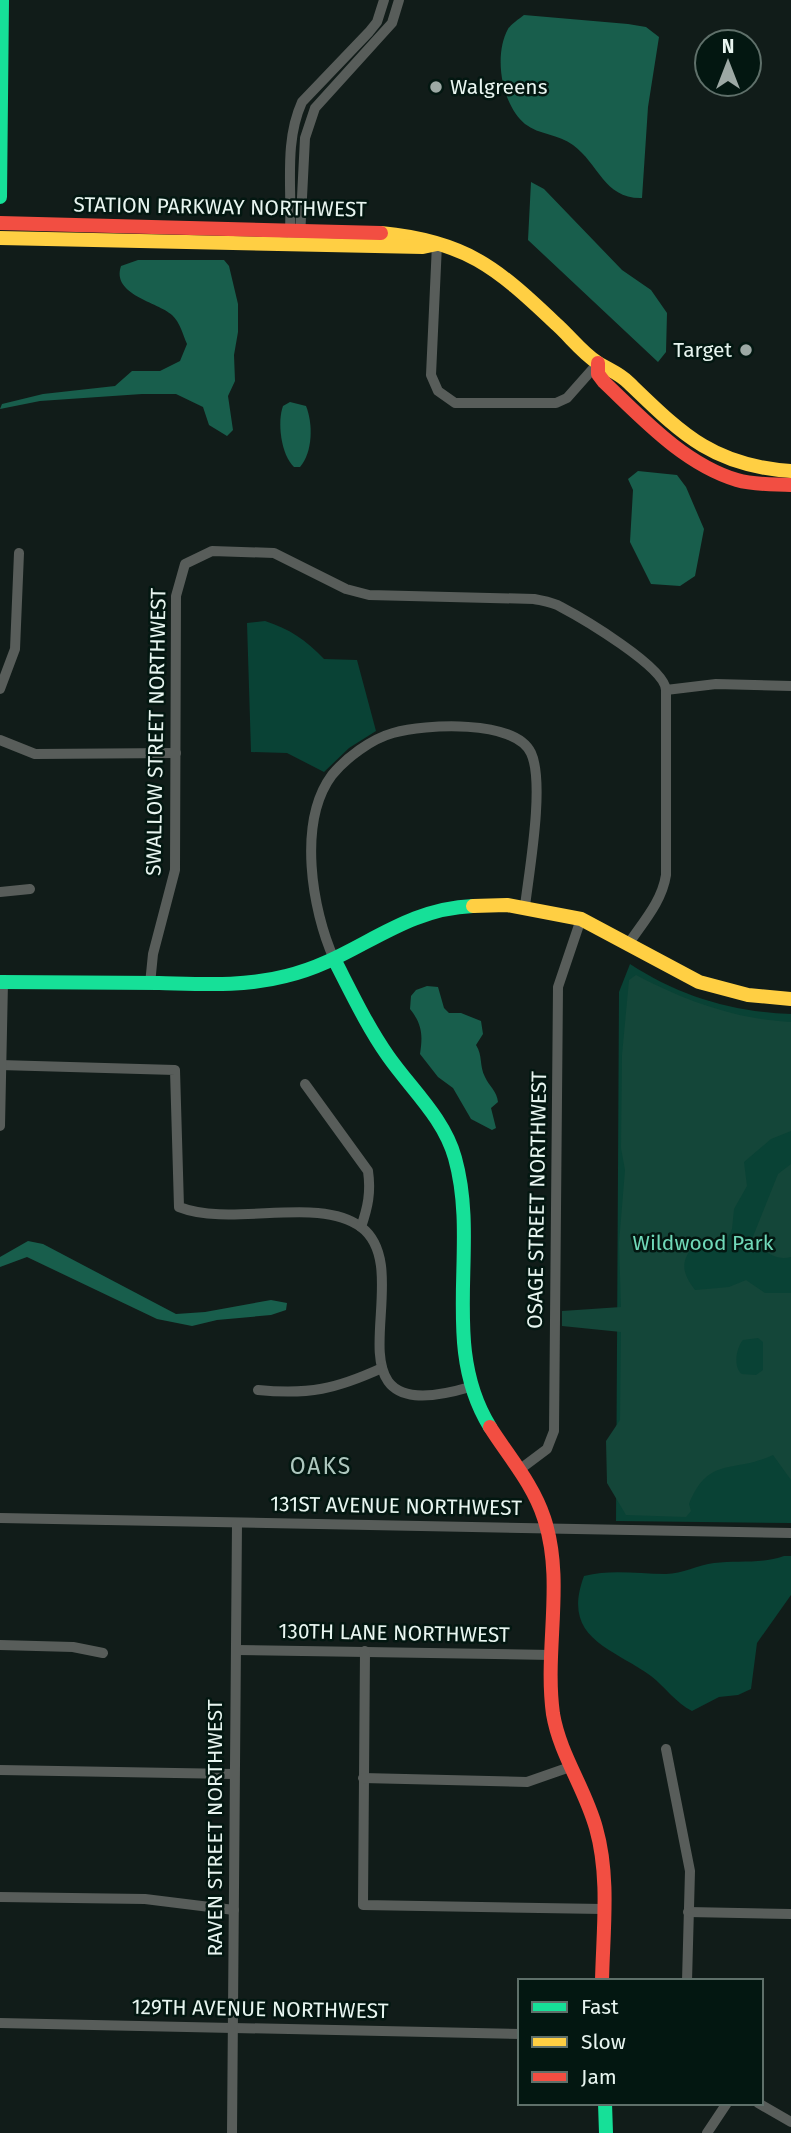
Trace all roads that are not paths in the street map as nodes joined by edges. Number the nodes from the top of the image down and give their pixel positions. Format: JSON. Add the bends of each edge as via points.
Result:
{"nodes":[{"id":1,"x":2,"y":0,"type":"edge"},
{"id":2,"x":384,"y":0,"type":"edge"},
{"id":3,"x":399,"y":0,"type":"edge"},
{"id":4,"x":0,"y":197,"type":"edge"},
{"id":5,"x":0,"y":223,"type":"edge"},
{"id":6,"x":297,"y":235,"type":"junction"},
{"id":7,"x":0,"y":238,"type":"edge"},
{"id":8,"x":437,"y":244,"type":"junction"},
{"id":9,"x":598,"y":363,"type":"junction"},
{"id":10,"x":791,"y":471,"type":"edge"},
{"id":11,"x":791,"y":485,"type":"edge"},
{"id":12,"x":19,"y":553,"type":"dead end"},
{"id":13,"x":791,"y":686,"type":"edge"},
{"id":14,"x":0,"y":689,"type":"edge"},
{"id":15,"x":666,"y":690,"type":"junction"},
{"id":16,"x":0,"y":740,"type":"edge"},
{"id":17,"x":176,"y":753,"type":"junction"},
{"id":18,"x":30,"y":889,"type":"dead end"},
{"id":19,"x":0,"y":892,"type":"edge"},
{"id":20,"x":525,"y":906,"type":"junction"},
{"id":21,"x":581,"y":919,"type":"junction"},
{"id":22,"x":629,"y":943,"type":"junction"},
{"id":23,"x":334,"y":959,"type":"junction"},
{"id":24,"x":1,"y":982,"type":"edge"},
{"id":25,"x":150,"y":984,"type":"junction"},
{"id":26,"x":791,"y":999,"type":"edge"},
{"id":27,"x":1,"y":1065,"type":"edge"},
{"id":28,"x":305,"y":1084,"type":"dead end"},
{"id":29,"x":0,"y":1126,"type":"edge"},
{"id":30,"x":361,"y":1227,"type":"junction"},
{"id":31,"x":382,"y":1368,"type":"junction"},
{"id":32,"x":470,"y":1387,"type":"junction"},
{"id":33,"x":258,"y":1390,"type":"dead end"},
{"id":34,"x":519,"y":1470,"type":"junction"},
{"id":35,"x":0,"y":1518,"type":"edge"},
{"id":36,"x":237,"y":1523,"type":"junction"},
{"id":37,"x":547,"y":1528,"type":"junction"},
{"id":38,"x":791,"y":1533,"type":"edge"},
{"id":39,"x":0,"y":1645,"type":"edge"},
{"id":40,"x":236,"y":1650,"type":"junction"},
{"id":41,"x":365,"y":1651,"type":"junction"},
{"id":42,"x":103,"y":1653,"type":"dead end"},
{"id":43,"x":552,"y":1655,"type":"junction"},
{"id":44,"x":666,"y":1749,"type":"dead end"},
{"id":45,"x":570,"y":1767,"type":"junction"},
{"id":46,"x":0,"y":1770,"type":"edge"},
{"id":47,"x":234,"y":1774,"type":"junction"},
{"id":48,"x":363,"y":1778,"type":"junction"},
{"id":49,"x":0,"y":1897,"type":"edge"},
{"id":50,"x":603,"y":1909,"type":"junction"},
{"id":51,"x":234,"y":1910,"type":"junction"},
{"id":52,"x":688,"y":1912,"type":"junction"},
{"id":53,"x":791,"y":1914,"type":"edge"},
{"id":54,"x":602,"y":1979,"type":"edge"},
{"id":55,"x":687,"y":1979,"type":"edge"},
{"id":56,"x":0,"y":2023,"type":"edge"},
{"id":57,"x":233,"y":2028,"type":"junction"},
{"id":58,"x":518,"y":2034,"type":"edge"},
{"id":59,"x":605,"y":2105,"type":"edge"},
{"id":60,"x":726,"y":2105,"type":"edge"},
{"id":61,"x":761,"y":2105,"type":"edge"},
{"id":62,"x":791,"y":2122,"type":"edge"},
{"id":63,"x":232,"y":2133,"type":"edge"},
{"id":64,"x":606,"y":2133,"type":"edge"},
{"id":65,"x":707,"y":2133,"type":"edge"}],
"edges":[{"from":1,"to":4,"type":"street"},
{"from":2,"to":6,"type":"street","via":[[377,22],[295,115],[291,127]]},
{"from":3,"to":6,"type":"street","via":[[392,23],[314,108],[304,138]]},
{"from":5,"to":6,"type":"street","name":"STATION PARKWAY NORTHWEST"},
{"from":6,"to":7,"type":"street","name":"STATION PARKWAY NORTHWEST"},
{"from":6,"to":8,"type":"street","name":"STATION PARKWAY NORTHWEST","via":[[423,247]]},
{"from":8,"to":9,"type":"street","name":"STATION PARKWAY NORTHWEST","via":[[476,258],[504,275]]},
{"from":8,"to":9,"type":"street","via":[[430,375],[446,399],[455,403],[556,403],[567,398]]},
{"from":9,"to":10,"type":"street","name":"STATION PARKWAY NORTHWEST","via":[[610,367],[714,457],[742,467]]},
{"from":9,"to":11,"type":"street","name":"STATION PARKWAY NORTHWEST","via":[[604,382],[710,469],[740,481]]},
{"from":12,"to":14,"type":"street","via":[[15,649]]},
{"from":13,"to":15,"type":"street","via":[[716,684]]},
{"from":15,"to":17,"type":"street","name":"SWALLOW STREET NORTHWEST","via":[[658,673],[558,605],[534,599],[369,595],[346,589],[274,553],[212,551],[186,564],[176,596]]},
{"from":15,"to":22,"type":"street","via":[[664,888]]},
{"from":16,"to":17,"type":"street","via":[[35,754]]},
{"from":17,"to":25,"type":"street","name":"SWALLOW STREET NORTHWEST","via":[[175,870]]},
{"from":18,"to":19,"type":"street"},
{"from":20,"to":21,"type":"street"},
{"from":20,"to":23,"type":"street","via":[[484,905],[427,914],[388,928]]},
{"from":20,"to":23,"type":"street","via":[[533,830],[533,763],[524,741],[498,729],[430,728],[393,733],[331,776],[315,820],[311,867],[321,930]]},
{"from":21,"to":22,"type":"street"},
{"from":21,"to":34,"type":"street","name":"OSAGE STREET NORTHWEST","via":[[558,987],[554,1431],[547,1449]]},
{"from":22,"to":26,"type":"street","via":[[699,982],[748,995]]},
{"from":23,"to":25,"type":"street","via":[[288,976],[245,984]]},
{"from":23,"to":32,"type":"street","via":[[380,1045],[453,1152],[463,1200],[464,1355]]},
{"from":24,"to":25,"type":"street"},
{"from":24,"to":27,"type":"street"},
{"from":27,"to":29,"type":"street"},
{"from":27,"to":30,"type":"street","via":[[175,1070],[179,1207],[217,1214],[332,1215]]},
{"from":28,"to":30,"type":"street","via":[[368,1171],[369,1197]]},
{"from":30,"to":31,"type":"street","via":[[378,1247],[382,1266]]},
{"from":31,"to":32,"type":"street","via":[[399,1390],[418,1397],[442,1396]]},
{"from":31,"to":33,"type":"street","via":[[335,1387],[298,1394]]},
{"from":32,"to":34,"type":"street","via":[[482,1417]]},
{"from":34,"to":37,"type":"street","via":[[538,1498]]},
{"from":35,"to":36,"type":"street","name":"131ST AVENUE NORTHWEST"},
{"from":36,"to":37,"type":"street","name":"131ST AVENUE NORTHWEST"},
{"from":36,"to":40,"type":"street","name":"RAVEN STREET NORTHWEST"},
{"from":37,"to":38,"type":"street","name":"131ST AVENUE NORTHWEST"},
{"from":37,"to":43,"type":"street"},
{"from":39,"to":42,"type":"street","via":[[73,1647]]},
{"from":40,"to":41,"type":"street","name":"130TH LANE NORTHWEST"},
{"from":40,"to":47,"type":"street","name":"RAVEN STREET NORTHWEST"},
{"from":41,"to":43,"type":"street","name":"130TH LANE NORTHWEST"},
{"from":41,"to":48,"type":"street"},
{"from":43,"to":45,"type":"street","via":[[555,1724]]},
{"from":44,"to":52,"type":"street","via":[[690,1871]]},
{"from":45,"to":48,"type":"street","via":[[527,1782]]},
{"from":45,"to":50,"type":"street","via":[[596,1830]]},
{"from":46,"to":47,"type":"street"},
{"from":47,"to":51,"type":"street","name":"RAVEN STREET NORTHWEST"},
{"from":48,"to":50,"type":"street","via":[[363,1905]]},
{"from":49,"to":51,"type":"street","via":[[145,1899]]},
{"from":50,"to":54,"type":"street"},
{"from":51,"to":57,"type":"street","name":"RAVEN STREET NORTHWEST"},
{"from":52,"to":53,"type":"street"},
{"from":52,"to":55,"type":"street"},
{"from":56,"to":57,"type":"street","name":"129TH AVENUE NORTHWEST"},
{"from":57,"to":58,"type":"street","name":"129TH AVENUE NORTHWEST"},
{"from":57,"to":63,"type":"street","name":"RAVEN STREET NORTHWEST"},
{"from":59,"to":64,"type":"street"},
{"from":60,"to":65,"type":"street"},
{"from":61,"to":62,"type":"street"}]}
